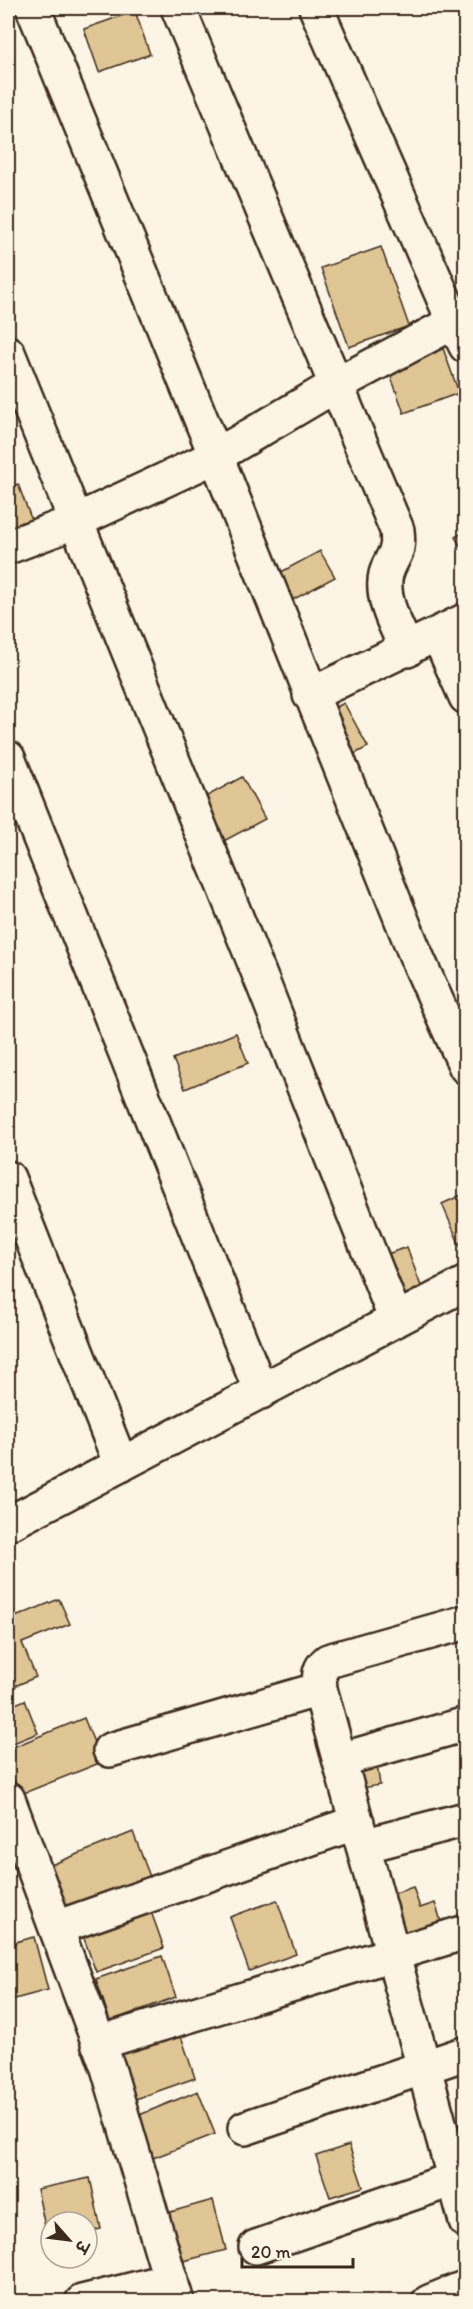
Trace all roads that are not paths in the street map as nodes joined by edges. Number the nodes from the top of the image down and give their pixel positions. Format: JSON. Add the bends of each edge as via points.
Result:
{"nodes":[{"id":1,"x":33,"y":8,"type":"edge"},
{"id":2,"x":178,"y":8,"type":"edge"},
{"id":3,"x":316,"y":8,"type":"edge"},
{"id":4,"x":462,"y":328,"type":"edge"},
{"id":5,"x":8,"y":353,"type":"edge"},
{"id":6,"x":336,"y":386,"type":"junction"},
{"id":7,"x":216,"y":456,"type":"junction"},
{"id":8,"x":74,"y":522,"type":"junction"},
{"id":9,"x":8,"y":547,"type":"edge"},
{"id":10,"x":452,"y":627,"type":"edge"},
{"id":11,"x":406,"y":650,"type":"junction"},
{"id":12,"x":310,"y":695,"type":"junction"},
{"id":13,"x":465,"y":697,"type":"edge"},
{"id":14,"x":8,"y":758,"type":"edge"},
{"id":15,"x":465,"y":1067,"type":"edge"},
{"id":16,"x":8,"y":1178,"type":"edge"},
{"id":17,"x":465,"y":1283,"type":"edge"},
{"id":18,"x":396,"y":1320,"type":"junction"},
{"id":19,"x":261,"y":1392,"type":"junction"},
{"id":20,"x":121,"y":1465,"type":"junction"},
{"id":21,"x":8,"y":1524,"type":"edge"},
{"id":22,"x":465,"y":1622,"type":"edge"},
{"id":23,"x":320,"y":1689,"type":"junction"},
{"id":24,"x":465,"y":1724,"type":"edge"},
{"id":25,"x":110,"y":1750,"type":"dead end"},
{"id":26,"x":340,"y":1760,"type":"junction"},
{"id":27,"x":8,"y":1799,"type":"edge"},
{"id":28,"x":465,"y":1819,"type":"edge"},
{"id":29,"x":360,"y":1834,"type":"junction"},
{"id":30,"x":56,"y":1928,"type":"junction"},
{"id":31,"x":465,"y":1932,"type":"edge"},
{"id":32,"x":392,"y":1954,"type":"junction"},
{"id":33,"x":98,"y":2043,"type":"junction"},
{"id":34,"x":465,"y":2053,"type":"edge"},
{"id":35,"x":423,"y":2066,"type":"junction"},
{"id":36,"x":245,"y":2128,"type":"dead end"},
{"id":37,"x":459,"y":2178,"type":"edge"},
{"id":38,"x":465,"y":2222,"type":"edge"},
{"id":39,"x":256,"y":2247,"type":"dead end"},
{"id":40,"x":465,"y":2287,"type":"edge"},
{"id":41,"x":174,"y":2291,"type":"edge"},
{"id":42,"x":82,"y":2301,"type":"edge"},
{"id":43,"x":429,"y":2301,"type":"edge"}],
"edges":[{"from":1,"to":7,"type":"street"},
{"from":2,"to":6,"type":"street"},
{"from":3,"to":4,"type":"street"},
{"from":4,"to":6,"type":"street"},
{"from":5,"to":8,"type":"street"},
{"from":6,"to":7,"type":"street"},
{"from":6,"to":11,"type":"street","via":[[397,530],[399,547],[386,573],[384,590]]},
{"from":7,"to":8,"type":"street"},
{"from":7,"to":12,"type":"street"},
{"from":8,"to":9,"type":"street"},
{"from":8,"to":18,"type":"street"},
{"from":10,"to":11,"type":"street"},
{"from":10,"to":13,"type":"street"},
{"from":11,"to":12,"type":"street"},
{"from":12,"to":15,"type":"street"},
{"from":14,"to":19,"type":"street"},
{"from":16,"to":20,"type":"street"},
{"from":17,"to":18,"type":"street"},
{"from":18,"to":19,"type":"street"},
{"from":19,"to":20,"type":"street"},
{"from":20,"to":21,"type":"street"},
{"from":22,"to":23,"type":"street","via":[[328,1661],[319,1672]]},
{"from":23,"to":25,"type":"street"},
{"from":23,"to":26,"type":"street"},
{"from":24,"to":26,"type":"street"},
{"from":26,"to":29,"type":"street"},
{"from":27,"to":30,"type":"street"},
{"from":28,"to":29,"type":"street"},
{"from":29,"to":30,"type":"street"},
{"from":29,"to":32,"type":"street"},
{"from":30,"to":33,"type":"street"},
{"from":31,"to":32,"type":"street"},
{"from":32,"to":33,"type":"street"},
{"from":32,"to":35,"type":"street"},
{"from":33,"to":41,"type":"street"},
{"from":34,"to":35,"type":"street"},
{"from":35,"to":36,"type":"street"},
{"from":35,"to":37,"type":"street"},
{"from":37,"to":38,"type":"street"},
{"from":37,"to":39,"type":"street"},
{"from":40,"to":43,"type":"street"},
{"from":41,"to":42,"type":"street"}]}
